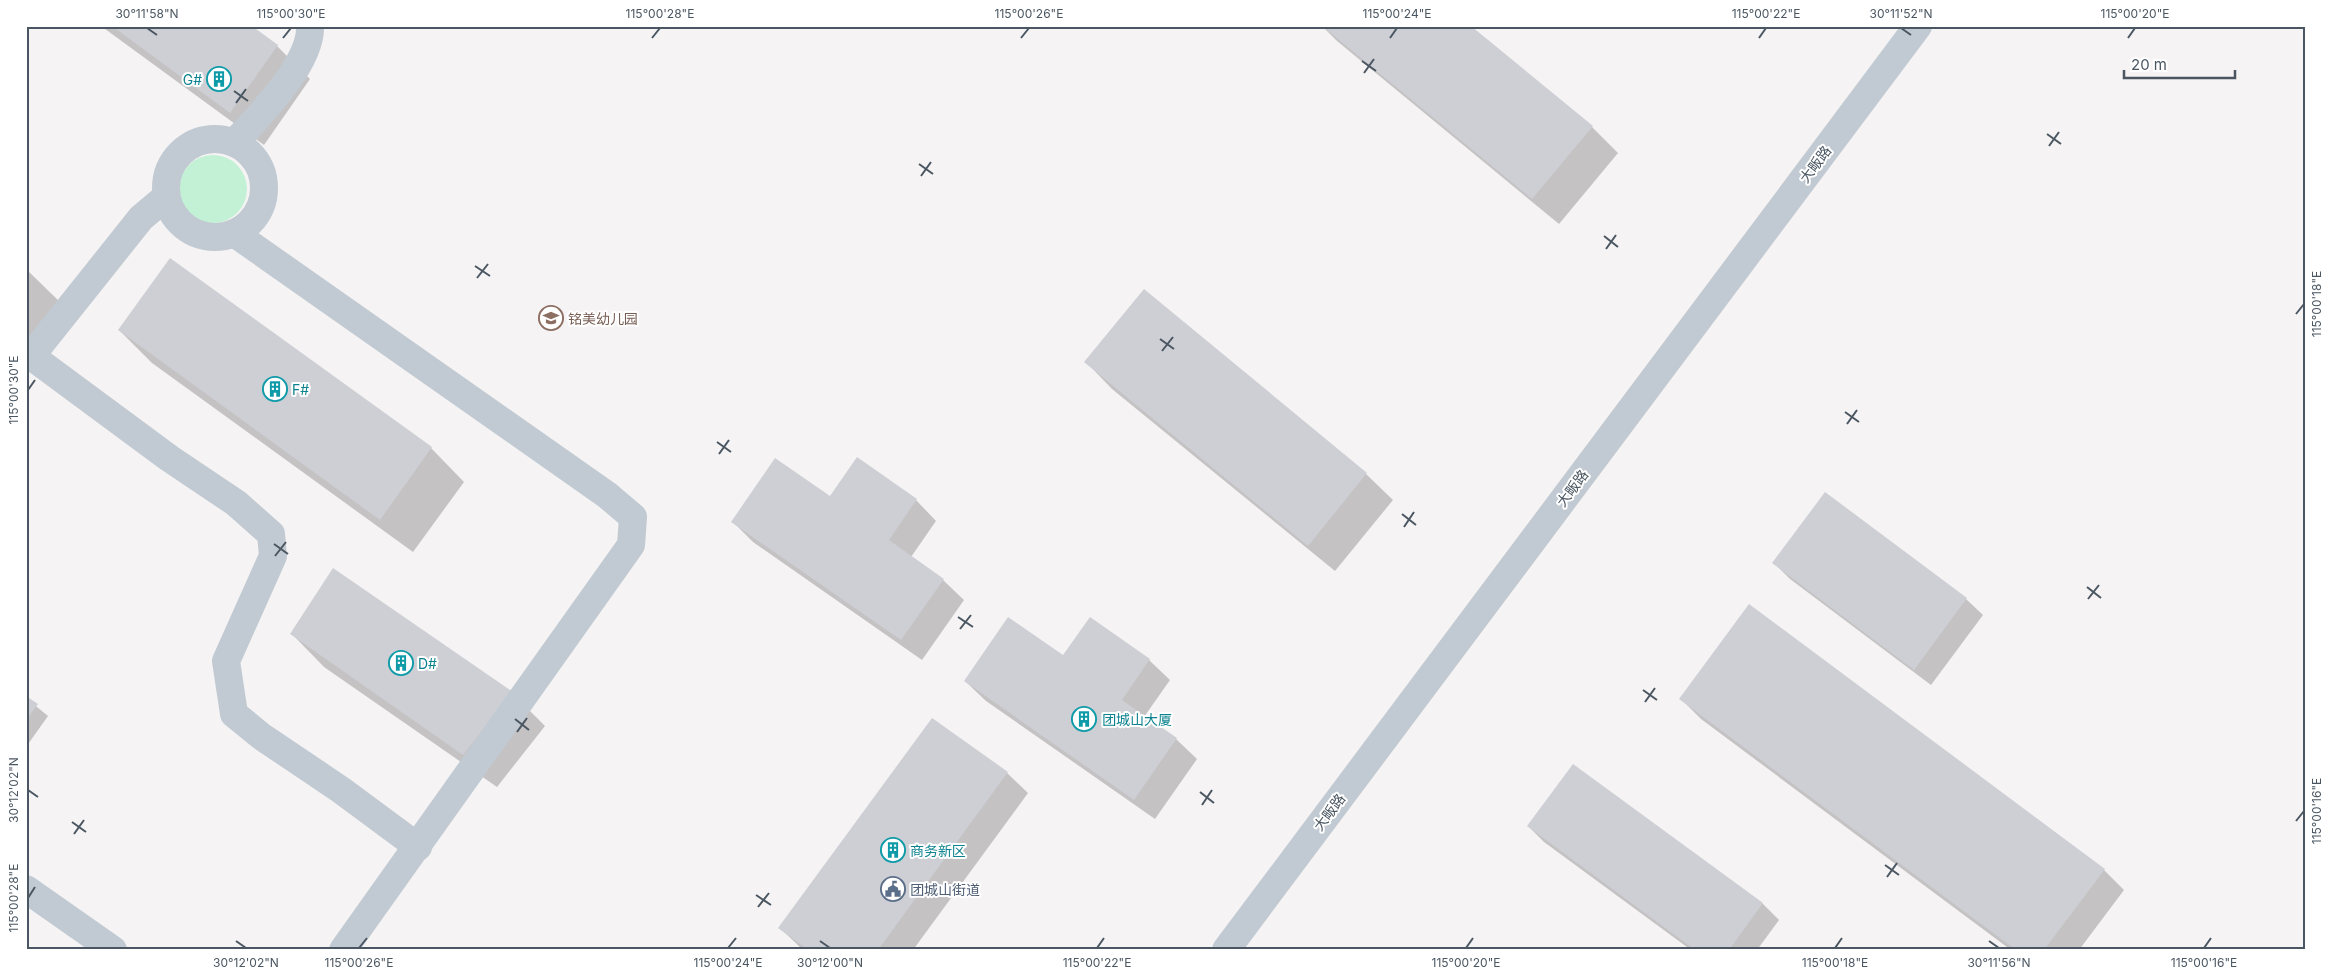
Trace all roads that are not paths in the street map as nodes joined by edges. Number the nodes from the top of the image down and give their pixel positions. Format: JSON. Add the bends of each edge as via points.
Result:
{"nodes":[{"id":1,"x":310,"y":26,"type":"edge"},
{"id":2,"x":1918,"y":26,"type":"edge"},
{"id":3,"x":234,"y":143,"type":"junction"},
{"id":4,"x":166,"y":197,"type":"junction"},
{"id":5,"x":234,"y":233,"type":"junction"},
{"id":6,"x":29,"y":357,"type":"edge"},
{"id":7,"x":418,"y":848,"type":"junction"},
{"id":8,"x":26,"y":889,"type":"edge"},
{"id":9,"x":113,"y":950,"type":"edge"},
{"id":10,"x":343,"y":950,"type":"edge"},
{"id":11,"x":1226,"y":950,"type":"edge"}],
"edges":[{"from":1,"to":3,"type":"street","via":[[310,40],[299,61],[270,105]]},
{"from":2,"to":11,"type":"street","name":"大畈路"},
{"from":3,"to":4,"type":"street","via":[[208,138],[180,152],[165,181]]},
{"from":3,"to":5,"type":"street","via":[[253,156],[264,186],[262,203],[254,218]]},
{"from":4,"to":5,"type":"street","via":[[182,225],[196,234],[212,238]]},
{"from":4,"to":6,"type":"street","via":[[141,218]]},
{"from":5,"to":7,"type":"street","via":[[607,495],[633,517],[631,546]]},
{"from":6,"to":7,"type":"street","via":[[236,503],[271,534],[272,556],[226,661],[234,714]]},
{"from":7,"to":10,"type":"street"},
{"from":8,"to":9,"type":"street"}]}
